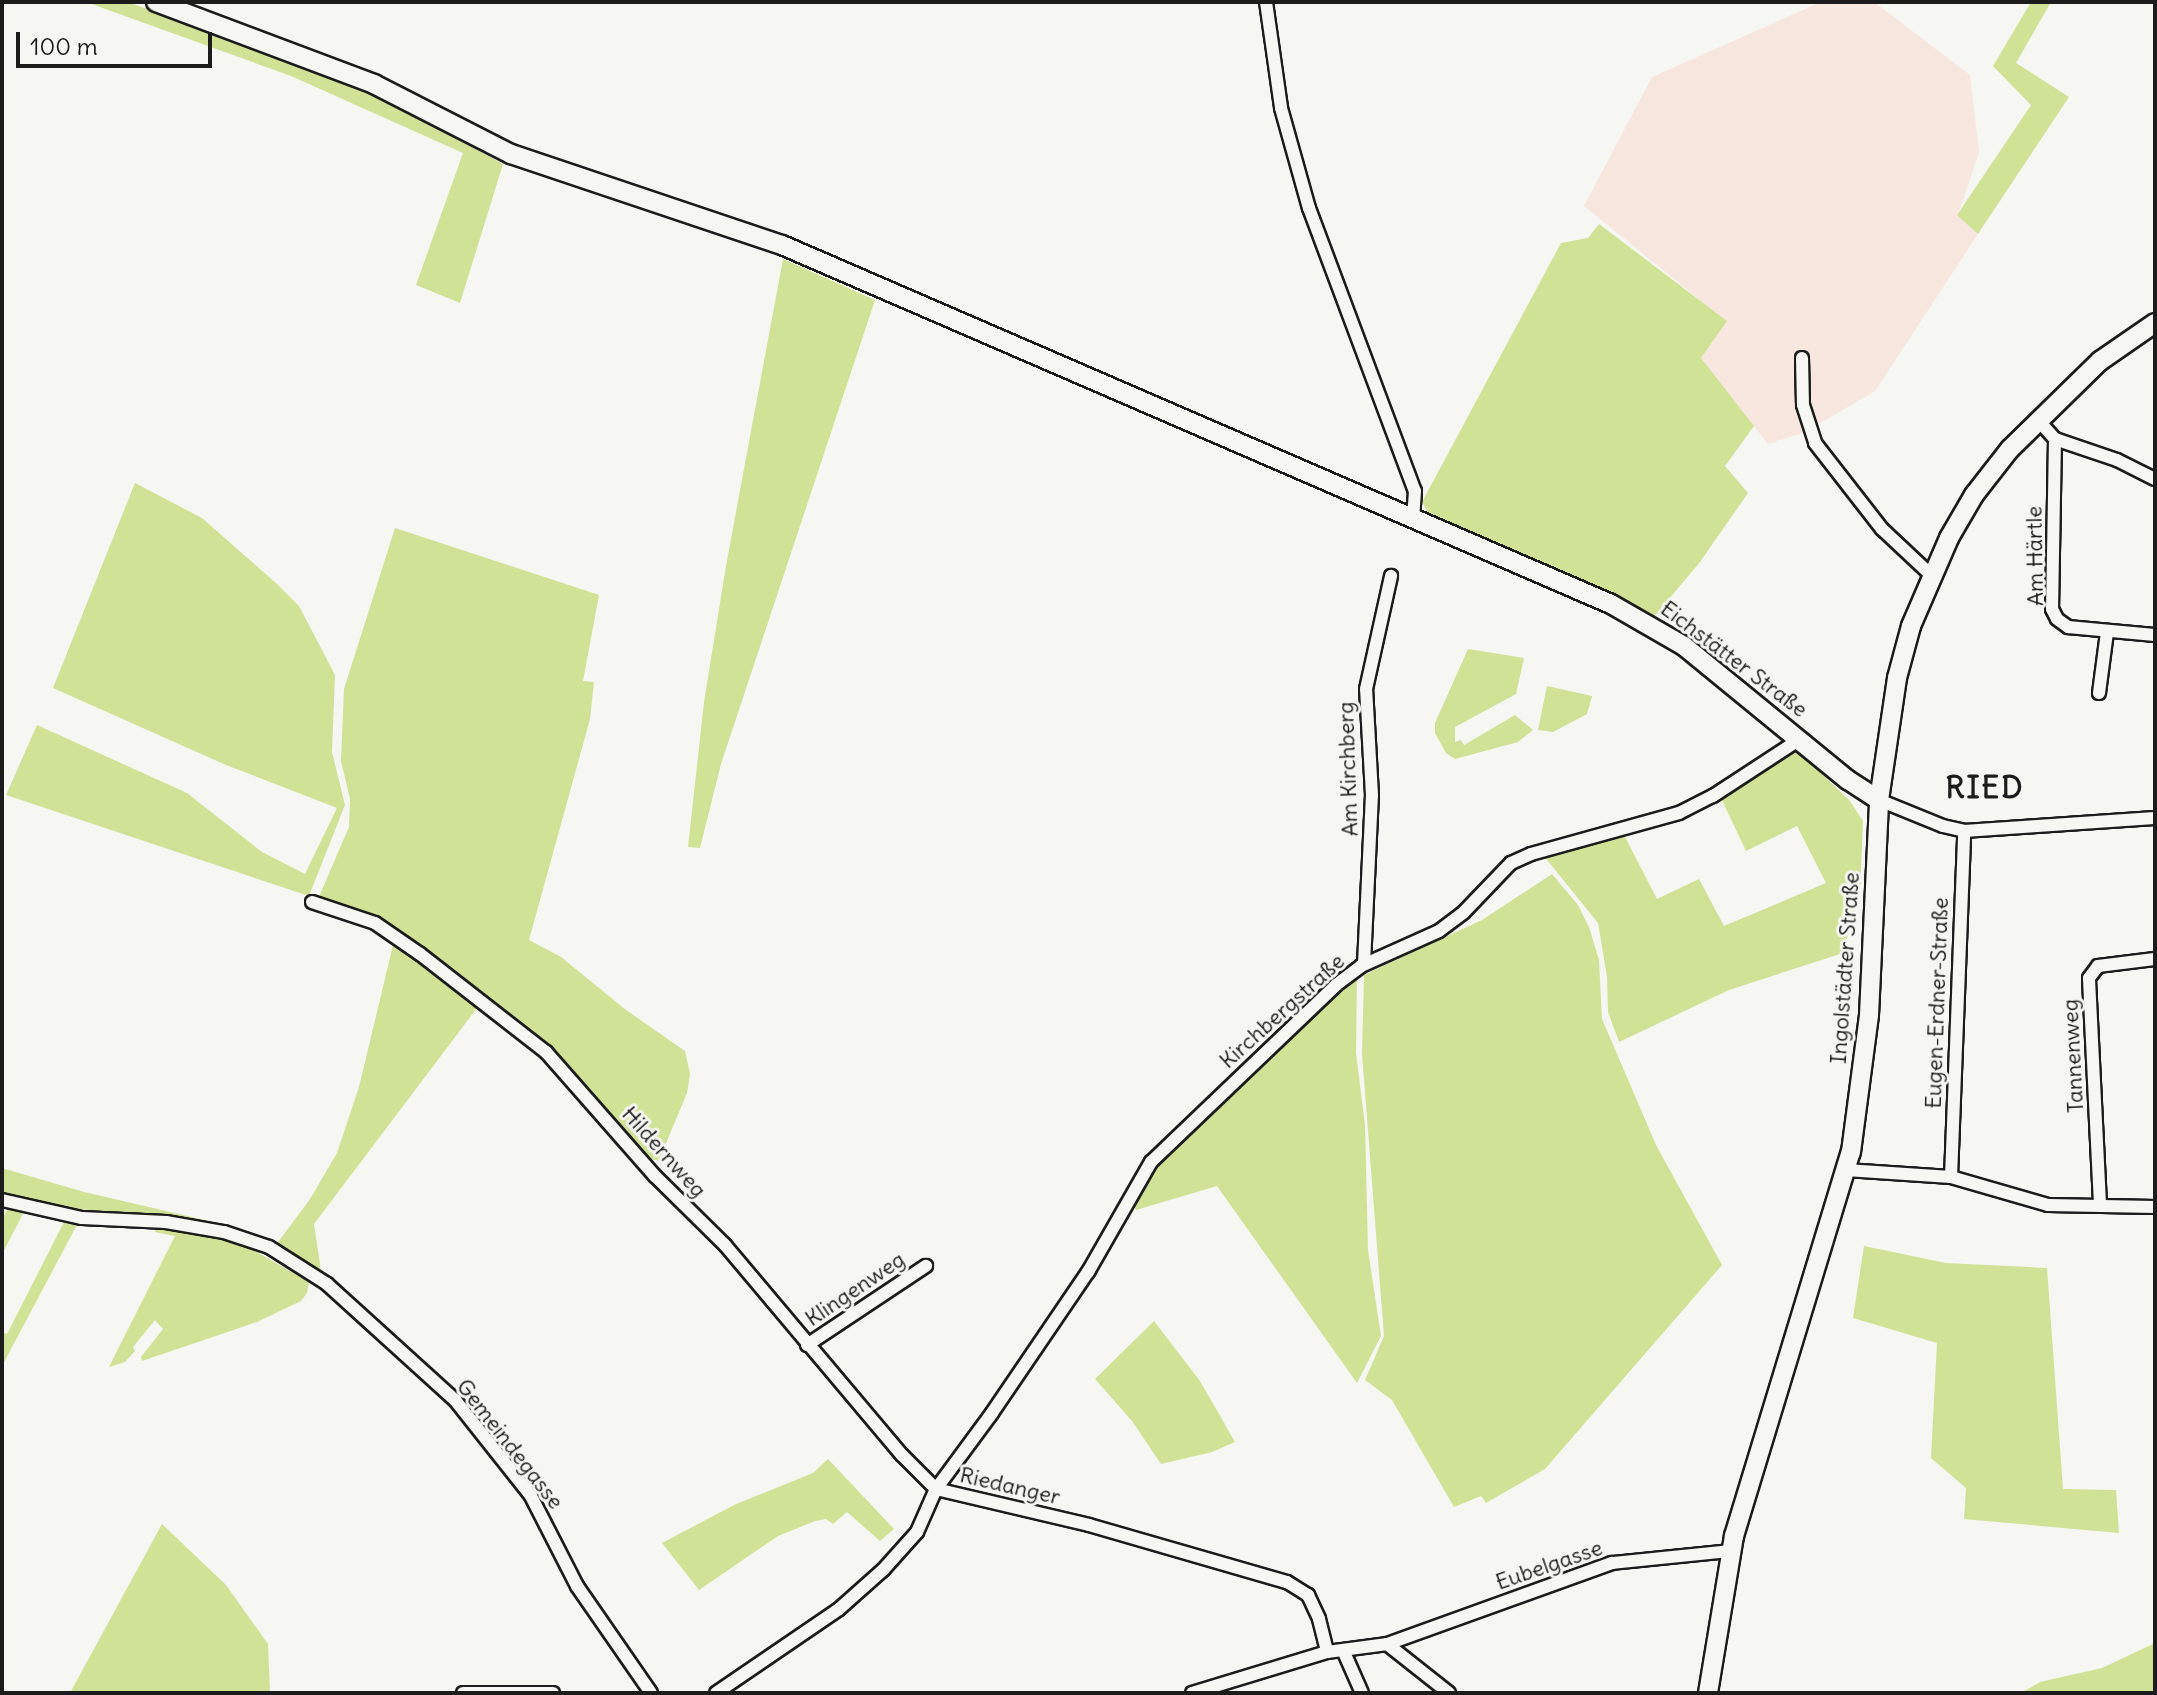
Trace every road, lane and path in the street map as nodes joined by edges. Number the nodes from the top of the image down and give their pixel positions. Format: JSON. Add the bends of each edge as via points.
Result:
{"nodes":[{"id":1,"x":156,"y":2,"type":"edge"},
{"id":2,"x":1266,"y":2,"type":"edge"},
{"id":3,"x":2155,"y":323,"type":"edge"},
{"id":4,"x":1802,"y":358,"type":"dead end"},
{"id":5,"x":2037,"y":419,"type":"junction"},
{"id":6,"x":2055,"y":439,"type":"junction"},
{"id":7,"x":2155,"y":479,"type":"edge"},
{"id":8,"x":1413,"y":520,"type":"junction"},
{"id":9,"x":1931,"y":575,"type":"junction"},
{"id":10,"x":1391,"y":576,"type":"dead end"},
{"id":11,"x":2107,"y":632,"type":"junction"},
{"id":12,"x":2155,"y":635,"type":"edge"},
{"id":13,"x":2099,"y":693,"type":"dead end"},
{"id":14,"x":1800,"y":739,"type":"junction"},
{"id":15,"x":1879,"y":800,"type":"junction"},
{"id":16,"x":2155,"y":818,"type":"edge"},
{"id":17,"x":1964,"y":831,"type":"junction"},
{"id":18,"x":312,"y":902,"type":"dead end"},
{"id":19,"x":2155,"y":959,"type":"edge"},
{"id":20,"x":1364,"y":964,"type":"junction"},
{"id":21,"x":1846,"y":1170,"type":"junction"},
{"id":22,"x":1951,"y":1177,"type":"junction"},
{"id":23,"x":2,"y":1200,"type":"edge"},
{"id":24,"x":2100,"y":1204,"type":"junction"},
{"id":25,"x":2155,"y":1207,"type":"edge"},
{"id":26,"x":926,"y":1266,"type":"dead end"},
{"id":27,"x":807,"y":1345,"type":"junction"},
{"id":28,"x":936,"y":1489,"type":"junction"},
{"id":29,"x":1730,"y":1551,"type":"junction"},
{"id":30,"x":1387,"y":1644,"type":"junction"},
{"id":31,"x":1343,"y":1650,"type":"junction"},
{"id":32,"x":1327,"y":1652,"type":"junction"},
{"id":33,"x":463,"y":1693,"type":"edge"},
{"id":34,"x":553,"y":1693,"type":"edge"},
{"id":35,"x":651,"y":1693,"type":"edge"},
{"id":36,"x":716,"y":1693,"type":"edge"},
{"id":37,"x":1192,"y":1693,"type":"edge"},
{"id":38,"x":1362,"y":1693,"type":"edge"},
{"id":39,"x":1449,"y":1693,"type":"edge"},
{"id":40,"x":1708,"y":1693,"type":"edge"}],
"edges":[{"from":1,"to":8,"type":"main road","name":"Eichstätter Straße","via":[[374,84],[511,154],[810,257]]},
{"from":2,"to":8,"type":"street","via":[[1281,108],[1305,194],[1415,491]]},
{"from":3,"to":5,"type":"main road","name":"Ingolstädter Straße","via":[[2100,361]]},
{"from":4,"to":9,"type":"street","via":[[1803,405],[1815,443],[1882,529]]},
{"from":5,"to":6,"type":"street"},
{"from":5,"to":9,"type":"main road","name":"Ingolstädter Straße","via":[[1974,495]]},
{"from":6,"to":7,"type":"street"},
{"from":6,"to":11,"type":"street","name":"Am Härtle","via":[[2052,609],[2068,627]]},
{"from":8,"to":14,"type":"main road","name":"Eichstätter Straße","via":[[1649,623]]},
{"from":9,"to":15,"type":"main road","name":"Ingolstädter Straße","via":[[1897,678]]},
{"from":10,"to":20,"type":"street","name":"Am Kirchberg","via":[[1366,689],[1372,795]]},
{"from":11,"to":12,"type":"street","name":"Am Härtle"},
{"from":11,"to":13,"type":"street"},
{"from":14,"to":15,"type":"main road","name":"Eichstätter Straße"},
{"from":14,"to":20,"type":"street","name":"Kirchbergstraße","via":[[1679,813],[1511,863],[1439,931]]},
{"from":15,"to":17,"type":"street"},
{"from":15,"to":21,"type":"main road","name":"Ingolstädter Straße","via":[[1869,1015]]},
{"from":16,"to":17,"type":"street"},
{"from":17,"to":22,"type":"street","name":"Eugen-Erdner-Straße"},
{"from":18,"to":27,"type":"street","name":"Hildernweg","via":[[375,923],[546,1052],[655,1176],[725,1245]]},
{"from":19,"to":24,"type":"street","name":"Tannenweg","via":[[2098,966],[2089,978]]},
{"from":20,"to":28,"type":"street","name":"Kirchbergstraße","via":[[1151,1162],[1088,1272]]},
{"from":21,"to":22,"type":"street"},
{"from":21,"to":29,"type":"main road","name":"Ingolstädter Straße"},
{"from":22,"to":24,"type":"street","via":[[2048,1205]]},
{"from":23,"to":35,"type":"street","name":"Gemeindegasse","via":[[82,1218],[166,1222],[224,1232],[269,1247],[306,1268],[368,1317],[455,1400],[531,1496],[577,1586]]},
{"from":24,"to":25,"type":"street"},
{"from":26,"to":27,"type":"street","name":"Klingenweg"},
{"from":27,"to":28,"type":"street","name":"Hildernweg"},
{"from":28,"to":32,"type":"street","name":"Riedanger","via":[[1089,1525],[1287,1582],[1308,1595]]},
{"from":28,"to":36,"type":"street","name":"Riedanger","via":[[917,1532],[883,1570],[839,1609]]},
{"from":29,"to":30,"type":"street","name":"Eubelgasse","via":[[1612,1563]]},
{"from":29,"to":40,"type":"main road","name":"Ingolstädter Straße"},
{"from":30,"to":31,"type":"street","name":"Eubelgasse"},
{"from":30,"to":39,"type":"street"},
{"from":31,"to":32,"type":"street","name":"Eubelgasse"},
{"from":31,"to":38,"type":"street"},
{"from":32,"to":37,"type":"street","name":"Eubelgasse"},
{"from":33,"to":34,"type":"street"}]}
